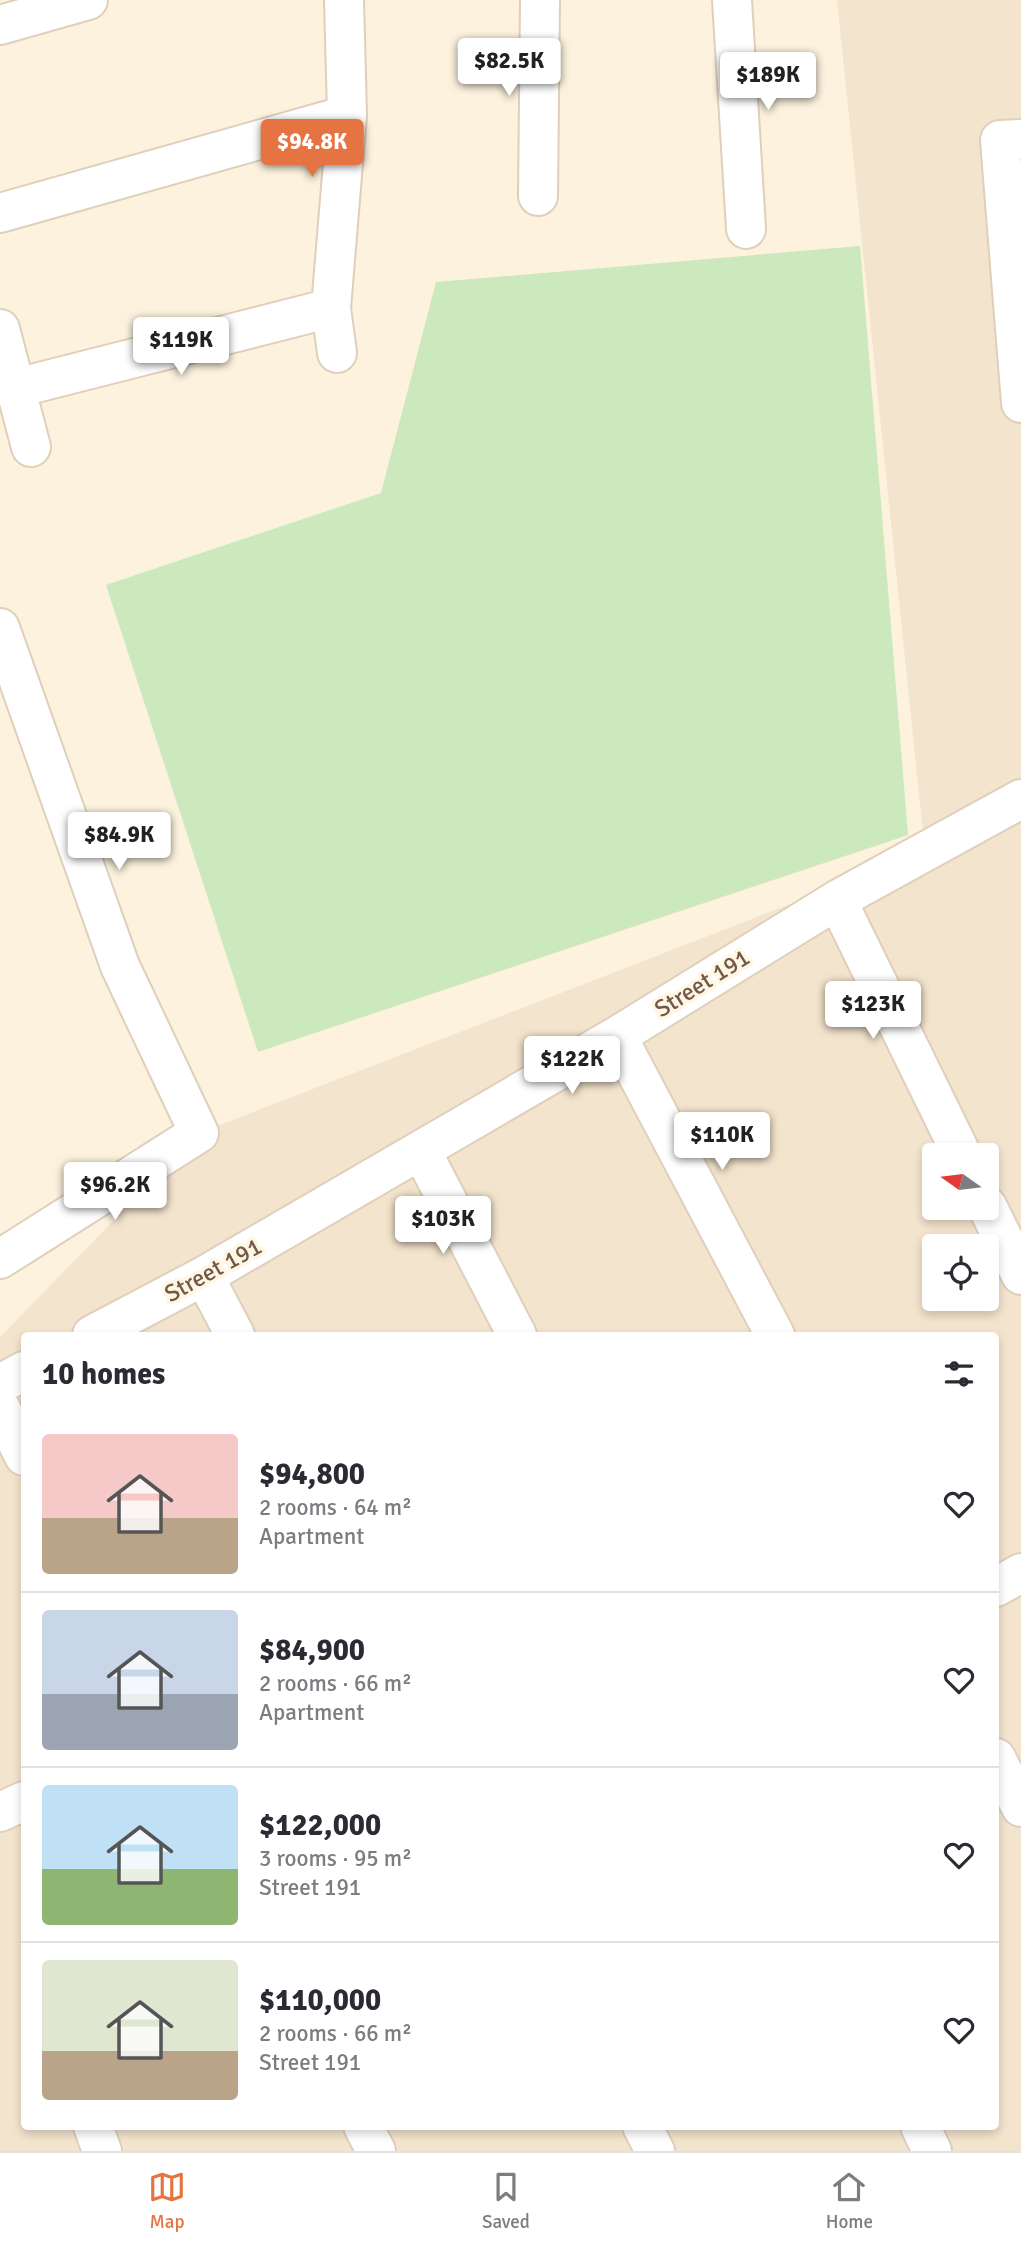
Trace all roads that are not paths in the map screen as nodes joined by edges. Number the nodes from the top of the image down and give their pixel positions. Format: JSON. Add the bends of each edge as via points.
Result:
{"nodes":[{"id":1,"x":88,"y":0,"type":"edge"},
{"id":2,"x":344,"y":0,"type":"edge"},
{"id":3,"x":540,"y":0,"type":"edge"},
{"id":4,"x":732,"y":0,"type":"edge"},
{"id":5,"x":0,"y":25,"type":"edge"},
{"id":6,"x":347,"y":115,"type":"junction"},
{"id":7,"x":1021,"y":139,"type":"edge"},
{"id":8,"x":538,"y":196,"type":"dead end"},
{"id":9,"x":0,"y":213,"type":"edge"},
{"id":10,"x":746,"y":229,"type":"dead end"},
{"id":11,"x":331,"y":308,"type":"junction"},
{"id":12,"x":0,"y":329,"type":"edge"},
{"id":13,"x":337,"y":353,"type":"dead end"},
{"id":14,"x":16,"y":388,"type":"junction"},
{"id":15,"x":1021,"y":403,"type":"edge"},
{"id":16,"x":31,"y":447,"type":"dead end"},
{"id":17,"x":0,"y":628,"type":"edge"},
{"id":18,"x":1021,"y":799,"type":"edge"},
{"id":19,"x":837,"y":900,"type":"junction"},
{"id":20,"x":617,"y":1036,"type":"junction"},
{"id":21,"x":956,"y":1143,"type":"edge"},
{"id":22,"x":421,"y":1150,"type":"junction"},
{"id":23,"x":994,"y":1220,"type":"edge"},
{"id":24,"x":0,"y":1259,"type":"edge"},
{"id":25,"x":1021,"y":1275,"type":"edge"},
{"id":26,"x":204,"y":1276,"type":"junction"},
{"id":27,"x":98,"y":1332,"type":"edge"},
{"id":28,"x":233,"y":1332,"type":"edge"},
{"id":29,"x":515,"y":1332,"type":"edge"},
{"id":30,"x":773,"y":1332,"type":"edge"},
{"id":31,"x":21,"y":1373,"type":"edge"},
{"id":32,"x":0,"y":1384,"type":"edge"},
{"id":33,"x":0,"y":1407,"type":"edge"},
{"id":34,"x":21,"y":1450,"type":"edge"},
{"id":35,"x":1021,"y":1573,"type":"edge"},
{"id":36,"x":999,"y":1585,"type":"edge"},
{"id":37,"x":999,"y":1764,"type":"edge"},
{"id":38,"x":21,"y":1802,"type":"edge"},
{"id":39,"x":1021,"y":1807,"type":"edge"},
{"id":40,"x":0,"y":1812,"type":"edge"},
{"id":41,"x":94,"y":2130,"type":"edge"},
{"id":42,"x":365,"y":2130,"type":"edge"},
{"id":43,"x":644,"y":2130,"type":"edge"},
{"id":44,"x":922,"y":2130,"type":"edge"},
{"id":45,"x":102,"y":2151,"type":"edge"},
{"id":46,"x":376,"y":2151,"type":"edge"},
{"id":47,"x":655,"y":2151,"type":"edge"},
{"id":48,"x":932,"y":2151,"type":"edge"}],
"edges":[{"from":1,"to":5,"type":"street"},
{"from":2,"to":6,"type":"street"},
{"from":3,"to":8,"type":"street"},
{"from":4,"to":10,"type":"street"},
{"from":6,"to":9,"type":"street"},
{"from":6,"to":11,"type":"street"},
{"from":7,"to":15,"type":"street","via":[[1000,140]]},
{"from":11,"to":13,"type":"street"},
{"from":11,"to":14,"type":"street"},
{"from":12,"to":14,"type":"street"},
{"from":14,"to":16,"type":"street"},
{"from":17,"to":24,"type":"street","via":[[120,966],[200,1133]]},
{"from":18,"to":19,"type":"street","name":"Street 191"},
{"from":19,"to":20,"type":"street","name":"Street 191"},
{"from":19,"to":21,"type":"street"},
{"from":20,"to":22,"type":"street","name":"Street 191"},
{"from":20,"to":30,"type":"street"},
{"from":22,"to":26,"type":"street","name":"Street 191"},
{"from":22,"to":29,"type":"street"},
{"from":23,"to":25,"type":"street"},
{"from":26,"to":27,"type":"street","name":"Street 191"},
{"from":26,"to":28,"type":"street"},
{"from":31,"to":32,"type":"street"},
{"from":33,"to":34,"type":"street"},
{"from":35,"to":36,"type":"street"},
{"from":37,"to":39,"type":"street"},
{"from":38,"to":40,"type":"street"},
{"from":41,"to":45,"type":"street"},
{"from":42,"to":46,"type":"street"},
{"from":43,"to":47,"type":"street"},
{"from":44,"to":48,"type":"street"}]}
